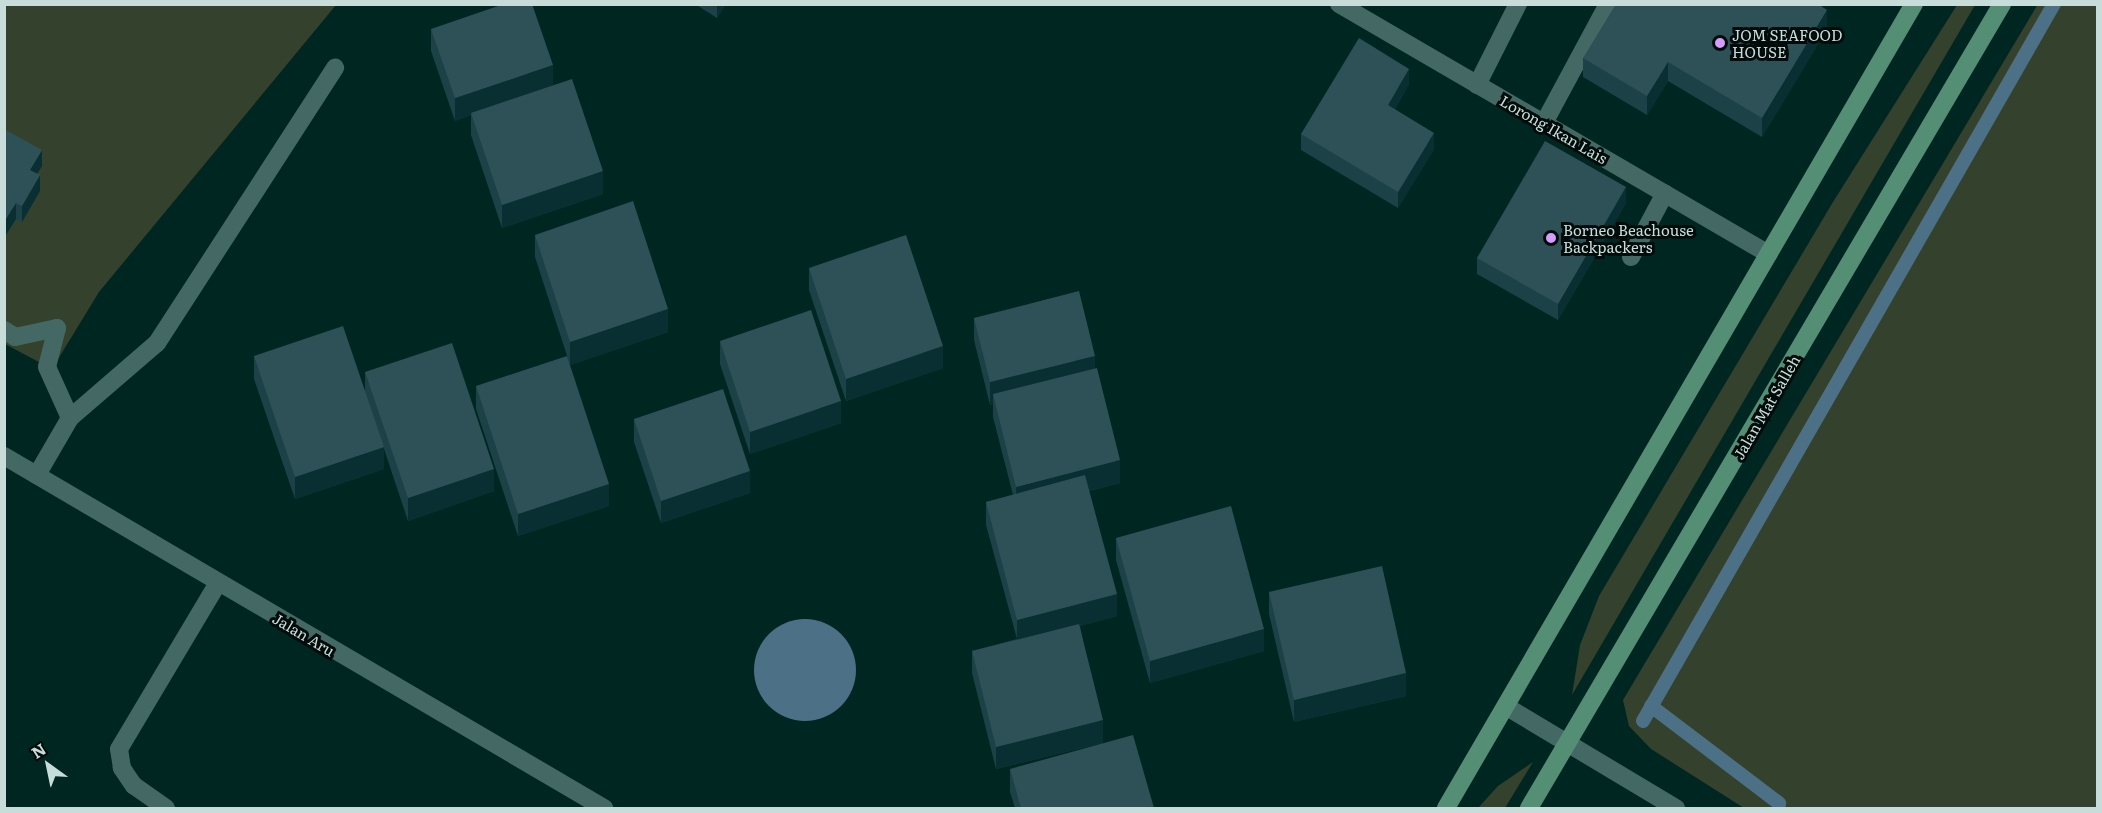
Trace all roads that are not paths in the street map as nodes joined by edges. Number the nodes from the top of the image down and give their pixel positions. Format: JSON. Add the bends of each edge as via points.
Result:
{"nodes":[{"id":1,"x":1339,"y":4,"type":"edge"},
{"id":2,"x":1518,"y":4,"type":"edge"},
{"id":3,"x":1608,"y":4,"type":"edge"},
{"id":4,"x":1914,"y":4,"type":"edge"},
{"id":5,"x":2002,"y":4,"type":"edge"},
{"id":6,"x":335,"y":68,"type":"dead end"},
{"id":7,"x":1477,"y":85,"type":"junction"},
{"id":8,"x":1544,"y":123,"type":"junction"},
{"id":9,"x":1665,"y":194,"type":"junction"},
{"id":10,"x":1769,"y":254,"type":"junction"},
{"id":11,"x":1632,"y":257,"type":"dead end"},
{"id":12,"x":4,"y":330,"type":"edge"},
{"id":13,"x":70,"y":418,"type":"junction"},
{"id":14,"x":4,"y":456,"type":"edge"},
{"id":15,"x":37,"y":475,"type":"junction"},
{"id":16,"x":218,"y":583,"type":"junction"},
{"id":17,"x":1507,"y":707,"type":"junction"},
{"id":18,"x":1569,"y":742,"type":"junction"},
{"id":19,"x":166,"y":808,"type":"edge"},
{"id":20,"x":604,"y":808,"type":"edge"},
{"id":21,"x":1446,"y":808,"type":"edge"},
{"id":22,"x":1529,"y":808,"type":"edge"},
{"id":23,"x":1676,"y":808,"type":"edge"}],
"edges":[{"from":1,"to":7,"type":"street","name":"Lorong Ikan Lais","via":[[1404,53]]},
{"from":2,"to":7,"type":"street"},
{"from":3,"to":8,"type":"street"},
{"from":4,"to":10,"type":"main road"},
{"from":5,"to":18,"type":"main road","name":"Jalan Mat Salleh"},
{"from":6,"to":13,"type":"street","via":[[157,343]]},
{"from":7,"to":8,"type":"street","name":"Lorong Ikan Lais"},
{"from":8,"to":9,"type":"street","name":"Lorong Ikan Lais"},
{"from":9,"to":10,"type":"street","name":"Lorong Ikan Lais"},
{"from":9,"to":11,"type":"street"},
{"from":10,"to":17,"type":"main road"},
{"from":12,"to":13,"type":"street","via":[[15,337],[57,328],[47,367]]},
{"from":13,"to":15,"type":"street"},
{"from":14,"to":15,"type":"street","name":"Jalan Aru"},
{"from":15,"to":16,"type":"street","name":"Jalan Aru"},
{"from":16,"to":19,"type":"street","via":[[119,749],[122,768],[134,786]]},
{"from":16,"to":20,"type":"street","name":"Jalan Aru"},
{"from":17,"to":18,"type":"street"},
{"from":17,"to":21,"type":"main road"},
{"from":18,"to":22,"type":"main road","name":"Jalan Mat Salleh"},
{"from":18,"to":23,"type":"street"}]}
